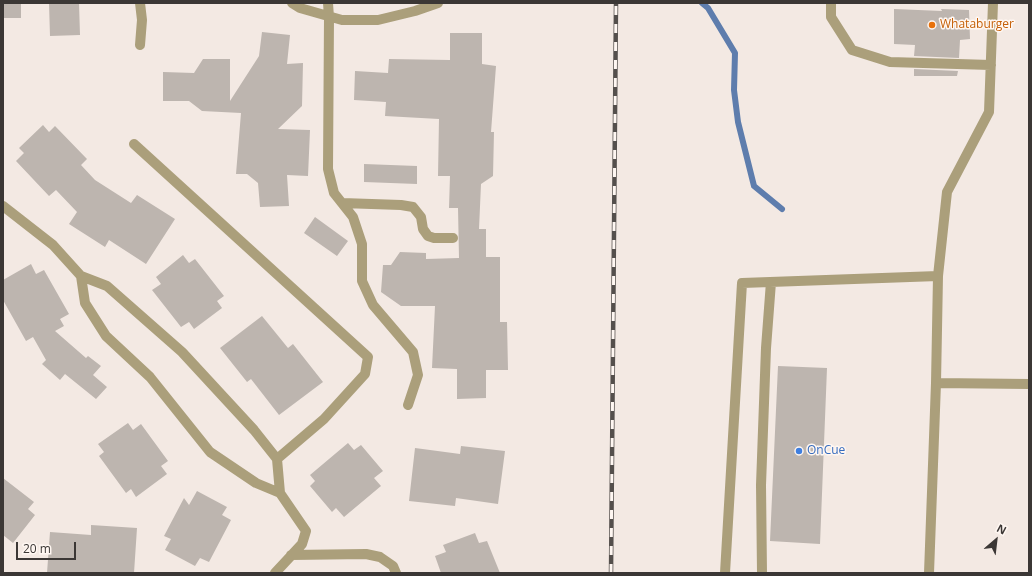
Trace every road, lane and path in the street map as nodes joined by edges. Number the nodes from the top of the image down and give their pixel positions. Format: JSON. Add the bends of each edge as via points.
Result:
{"nodes":[{"id":1,"x":140,"y":3,"type":"edge"},
{"id":2,"x":292,"y":3,"type":"edge"},
{"id":3,"x":328,"y":3,"type":"edge"},
{"id":4,"x":438,"y":3,"type":"edge"},
{"id":5,"x":831,"y":3,"type":"edge"},
{"id":6,"x":993,"y":3,"type":"edge"},
{"id":7,"x":329,"y":17,"type":"junction"},
{"id":8,"x":140,"y":45,"type":"dead end"},
{"id":9,"x":991,"y":65,"type":"junction"},
{"id":10,"x":134,"y":144,"type":"dead end"},
{"id":11,"x":342,"y":203,"type":"junction"},
{"id":12,"x":3,"y":206,"type":"edge"},
{"id":13,"x":453,"y":238,"type":"dead end"},
{"id":14,"x":81,"y":276,"type":"junction"},
{"id":15,"x":938,"y":276,"type":"junction"},
{"id":16,"x":771,"y":282,"type":"junction"},
{"id":17,"x":936,"y":383,"type":"junction"},
{"id":18,"x":1029,"y":384,"type":"edge"},
{"id":19,"x":408,"y":405,"type":"dead end"},
{"id":20,"x":277,"y":459,"type":"junction"},
{"id":21,"x":280,"y":494,"type":"junction"},
{"id":22,"x":291,"y":556,"type":"junction"},
{"id":23,"x":275,"y":573,"type":"edge"},
{"id":24,"x":396,"y":573,"type":"edge"},
{"id":25,"x":725,"y":573,"type":"edge"},
{"id":26,"x":762,"y":573,"type":"edge"},
{"id":27,"x":929,"y":573,"type":"edge"}],
"edges":[{"from":1,"to":8,"type":"lane"},
{"from":2,"to":7,"type":"lane"},
{"from":3,"to":7,"type":"lane"},
{"from":4,"to":7,"type":"lane","via":[[378,20],[342,20]]},
{"from":5,"to":9,"type":"lane","via":[[831,17],[852,50],[890,62]]},
{"from":6,"to":9,"type":"lane"},
{"from":7,"to":11,"type":"lane","via":[[328,168],[334,193]]},
{"from":9,"to":15,"type":"lane","via":[[989,112],[947,192]]},
{"from":10,"to":20,"type":"lane","via":[[368,356],[365,374],[324,419]]},
{"from":11,"to":13,"type":"lane","via":[[413,207],[421,217],[423,229],[428,236]]},
{"from":11,"to":19,"type":"lane","via":[[353,217],[362,244],[362,281],[373,305],[413,352],[418,375]]},
{"from":12,"to":14,"type":"lane","via":[[52,245]]},
{"from":14,"to":20,"type":"lane","via":[[107,286],[182,352],[254,430]]},
{"from":14,"to":21,"type":"lane","via":[[85,303],[106,336],[150,378],[210,452],[256,483]]},
{"from":15,"to":16,"type":"lane"},
{"from":15,"to":17,"type":"lane"},
{"from":16,"to":25,"type":"lane","via":[[742,283]]},
{"from":16,"to":26,"type":"lane","via":[[760,485]]},
{"from":17,"to":18,"type":"lane"},
{"from":17,"to":27,"type":"lane"},
{"from":20,"to":21,"type":"lane"},
{"from":21,"to":22,"type":"lane","via":[[306,531],[302,544]]},
{"from":22,"to":23,"type":"lane"},
{"from":22,"to":24,"type":"lane","via":[[366,554],[380,557],[393,566]]}]}
